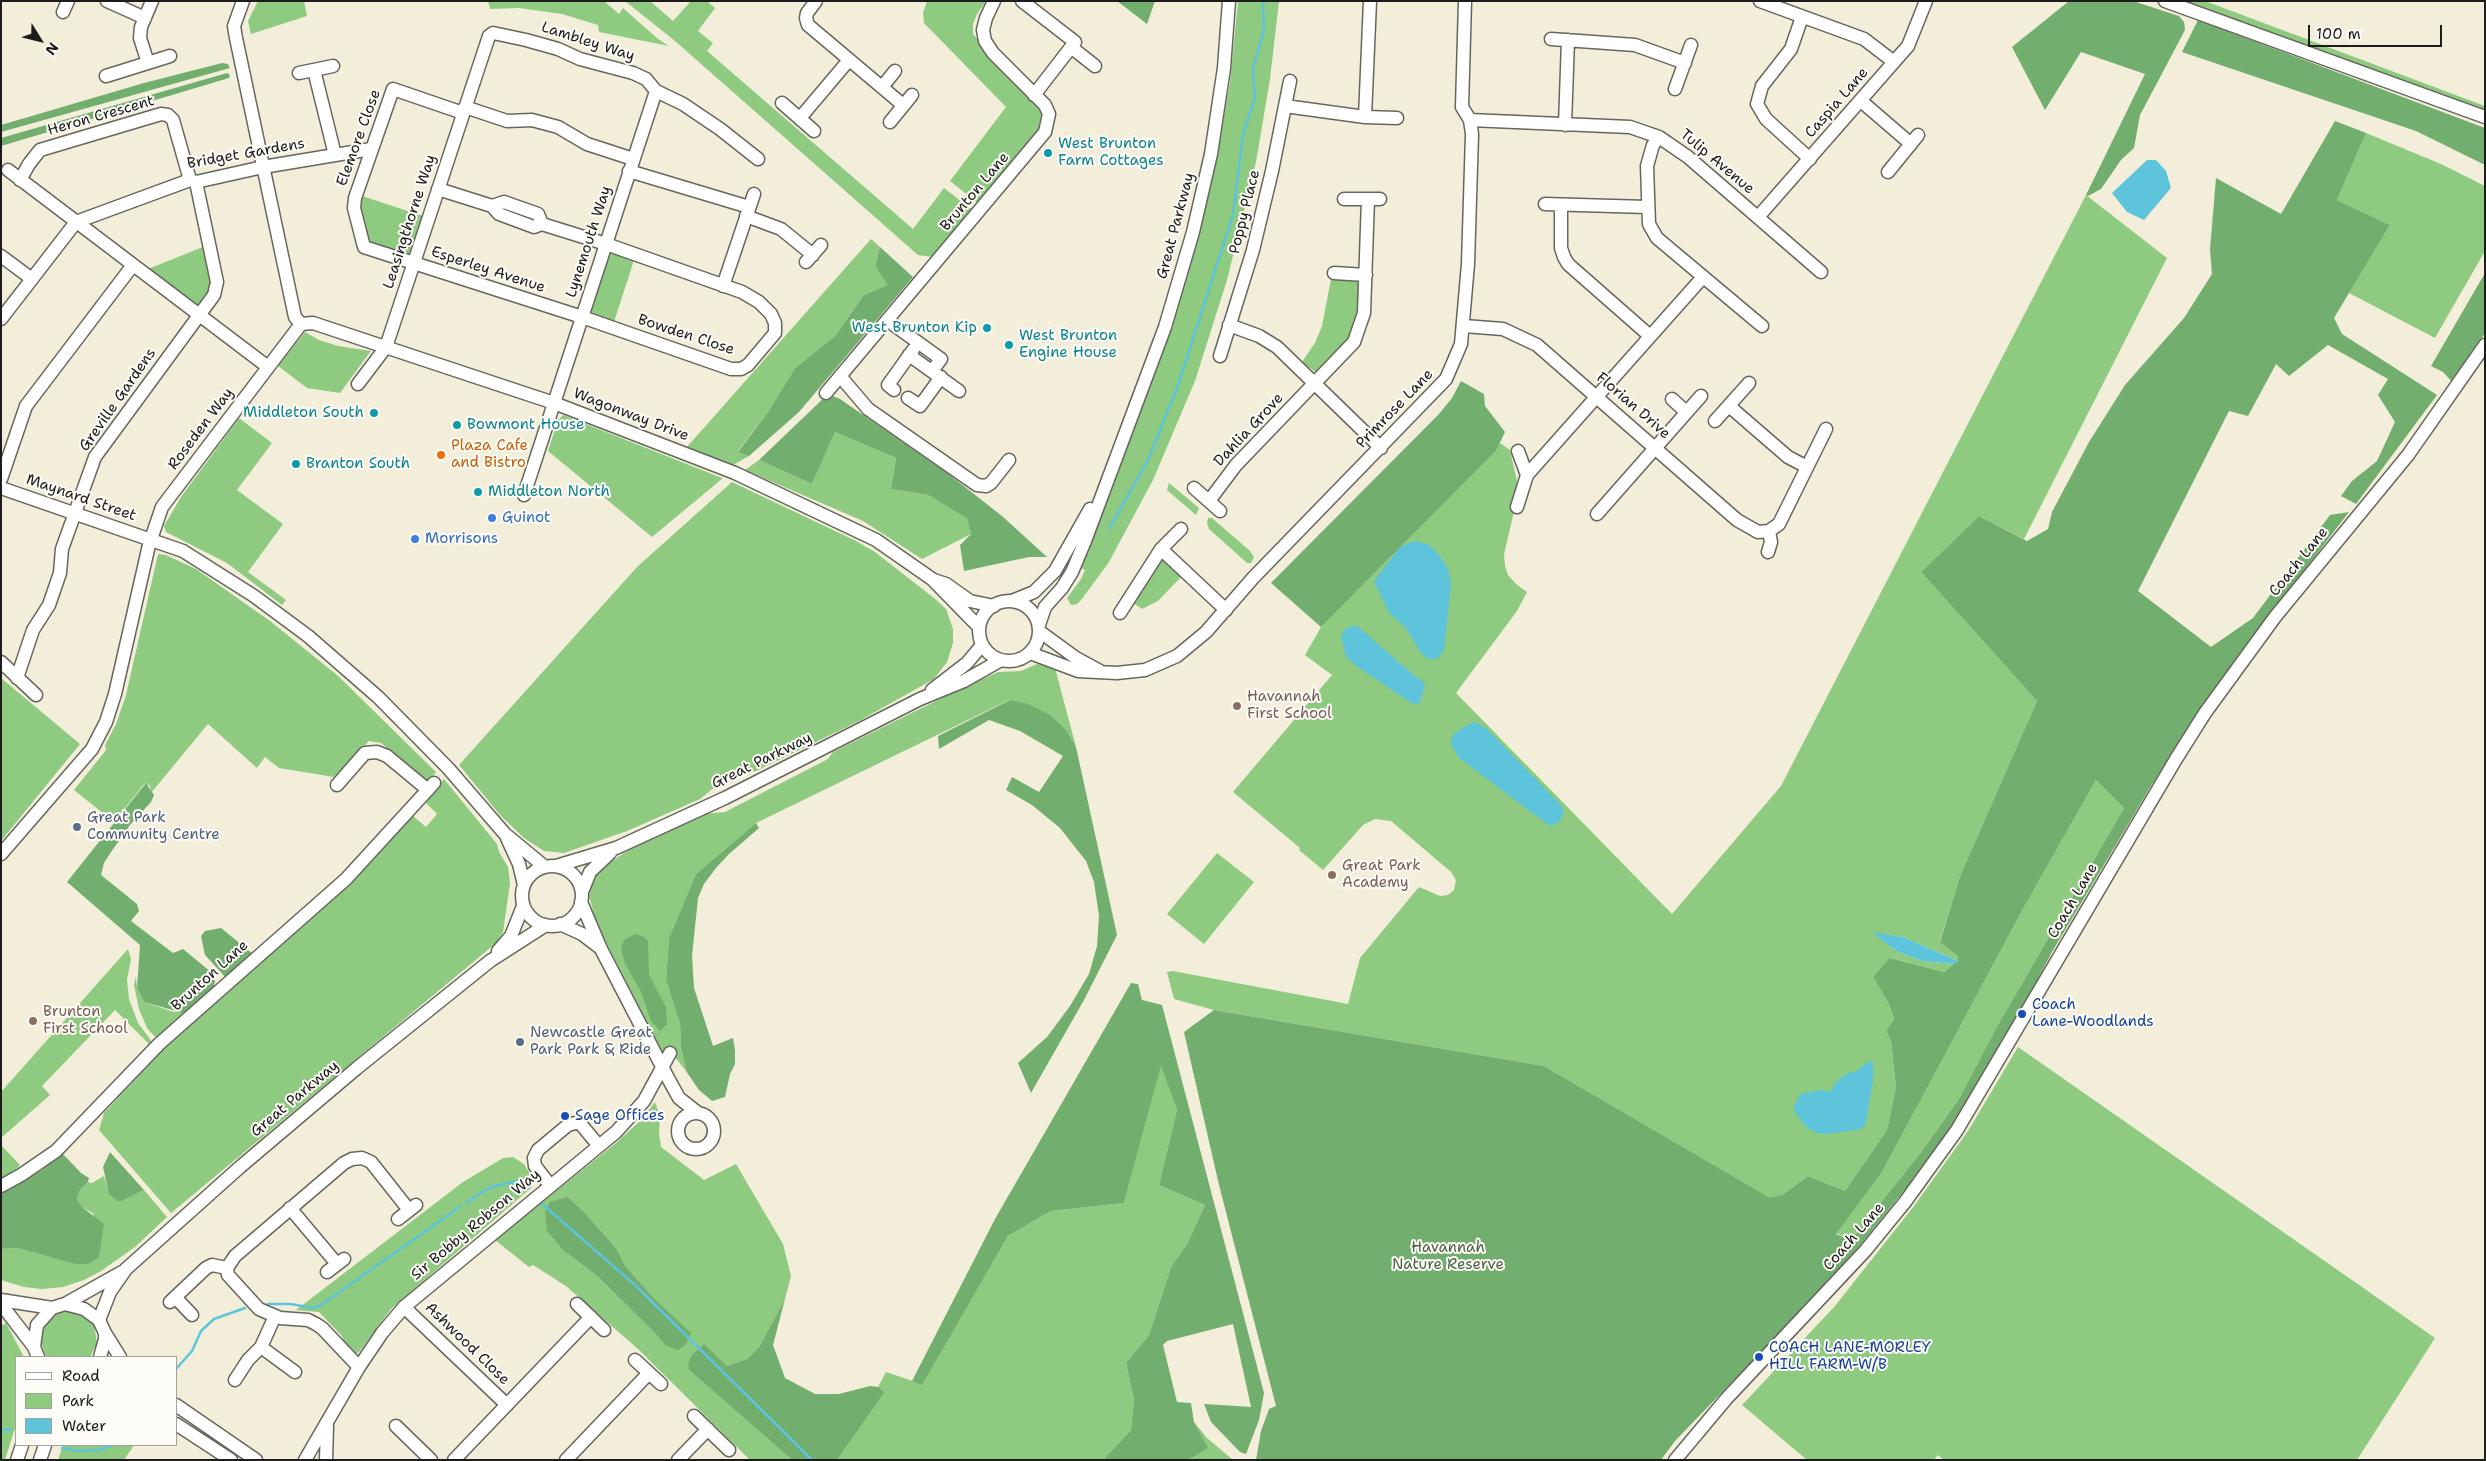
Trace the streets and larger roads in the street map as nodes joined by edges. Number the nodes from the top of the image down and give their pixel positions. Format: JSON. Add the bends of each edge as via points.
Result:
{"nodes":[{"id":1,"x":107,"y":1,"type":"edge"},
{"id":2,"x":152,"y":1,"type":"edge"},
{"id":3,"x":243,"y":1,"type":"edge"},
{"id":4,"x":816,"y":1,"type":"edge"},
{"id":5,"x":994,"y":1,"type":"edge"},
{"id":6,"x":1022,"y":1,"type":"edge"},
{"id":7,"x":1229,"y":1,"type":"edge"},
{"id":8,"x":1370,"y":1,"type":"edge"},
{"id":9,"x":1465,"y":1,"type":"edge"},
{"id":10,"x":1926,"y":1,"type":"edge"},
{"id":11,"x":2165,"y":1,"type":"edge"},
{"id":12,"x":1767,"y":2,"type":"edge"},
{"id":13,"x":1802,"y":17,"type":"junction"},
{"id":14,"x":145,"y":18,"type":"junction"},
{"id":15,"x":1551,"y":39,"type":"dead end"},
{"id":16,"x":1568,"y":40,"type":"junction"},
{"id":17,"x":1692,"y":46,"type":"dead end"},
{"id":18,"x":1071,"y":47,"type":"junction"},
{"id":19,"x":170,"y":56,"type":"dead end"},
{"id":20,"x":849,"y":60,"type":"junction"},
{"id":21,"x":1894,"y":62,"type":"junction"},
{"id":22,"x":148,"y":63,"type":"junction"},
{"id":23,"x":1685,"y":63,"type":"junction"},
{"id":24,"x":333,"y":66,"type":"dead end"},
{"id":25,"x":1095,"y":66,"type":"dead end"},
{"id":26,"x":314,"y":70,"type":"junction"},
{"id":27,"x":895,"y":71,"type":"dead end"},
{"id":28,"x":299,"y":73,"type":"dead end"},
{"id":29,"x":106,"y":76,"type":"dead end"},
{"id":30,"x":1290,"y":81,"type":"dead end"},
{"id":31,"x":882,"y":87,"type":"junction"},
{"id":32,"x":1675,"y":89,"type":"dead end"},
{"id":33,"x":656,"y":90,"type":"junction"},
{"id":34,"x":1034,"y":94,"type":"junction"},
{"id":35,"x":912,"y":95,"type":"dead end"},
{"id":36,"x":1860,"y":101,"type":"junction"},
{"id":37,"x":782,"y":103,"type":"dead end"},
{"id":38,"x":903,"y":106,"type":"junction"},
{"id":39,"x":1285,"y":106,"type":"junction"},
{"id":40,"x":464,"y":110,"type":"junction"},
{"id":41,"x":1365,"y":117,"type":"junction"},
{"id":42,"x":2485,"y":117,"type":"edge"},
{"id":43,"x":800,"y":118,"type":"junction"},
{"id":44,"x":1397,"y":118,"type":"dead end"},
{"id":45,"x":1470,"y":120,"type":"junction"},
{"id":46,"x":890,"y":122,"type":"dead end"},
{"id":47,"x":1565,"y":124,"type":"junction"},
{"id":48,"x":814,"y":131,"type":"dead end"},
{"id":49,"x":1659,"y":137,"type":"junction"},
{"id":50,"x":370,"y":149,"type":"junction"},
{"id":51,"x":334,"y":155,"type":"junction"},
{"id":52,"x":758,"y":159,"type":"dead end"},
{"id":53,"x":1810,"y":159,"type":"junction"},
{"id":54,"x":631,"y":165,"type":"junction"},
{"id":55,"x":263,"y":167,"type":"junction"},
{"id":56,"x":8,"y":170,"type":"dead end"},
{"id":57,"x":1888,"y":172,"type":"dead end"},
{"id":58,"x":20,"y":180,"type":"junction"},
{"id":59,"x":193,"y":181,"type":"junction"},
{"id":60,"x":438,"y":189,"type":"junction"},
{"id":61,"x":754,"y":194,"type":"dead end"},
{"id":62,"x":1344,"y":199,"type":"dead end"},
{"id":63,"x":1545,"y":204,"type":"dead end"},
{"id":64,"x":1561,"y":205,"type":"junction"},
{"id":65,"x":1647,"y":207,"type":"junction"},
{"id":66,"x":748,"y":211,"type":"junction"},
{"id":67,"x":1758,"y":217,"type":"junction"},
{"id":68,"x":76,"y":222,"type":"junction"},
{"id":69,"x":606,"y":244,"type":"junction"},
{"id":70,"x":813,"y":254,"type":"dead end"},
{"id":71,"x":1,"y":256,"type":"edge"},
{"id":72,"x":414,"y":263,"type":"junction"},
{"id":73,"x":133,"y":265,"type":"junction"},
{"id":74,"x":1334,"y":272,"type":"dead end"},
{"id":75,"x":1821,"y":272,"type":"dead end"},
{"id":76,"x":1366,"y":276,"type":"junction"},
{"id":77,"x":1703,"y":277,"type":"junction"},
{"id":78,"x":32,"y":279,"type":"junction"},
{"id":79,"x":723,"y":286,"type":"junction"},
{"id":80,"x":199,"y":315,"type":"junction"},
{"id":81,"x":582,"y":317,"type":"junction"},
{"id":82,"x":1,"y":319,"type":"edge"},
{"id":83,"x":887,"y":320,"type":"junction"},
{"id":84,"x":301,"y":324,"type":"junction"},
{"id":85,"x":1229,"y":326,"type":"junction"},
{"id":86,"x":1464,"y":326,"type":"junction"},
{"id":87,"x":1762,"y":326,"type":"dead end"},
{"id":88,"x":1650,"y":336,"type":"junction"},
{"id":89,"x":918,"y":342,"type":"junction"},
{"id":90,"x":2485,"y":345,"type":"edge"},
{"id":91,"x":386,"y":348,"type":"junction"},
{"id":92,"x":910,"y":355,"type":"junction"},
{"id":93,"x":1220,"y":356,"type":"dead end"},
{"id":94,"x":268,"y":367,"type":"junction"},
{"id":95,"x":936,"y":374,"type":"junction"},
{"id":96,"x":840,"y":376,"type":"junction"},
{"id":97,"x":1749,"y":383,"type":"dead end"},
{"id":98,"x":358,"y":384,"type":"dead end"},
{"id":99,"x":1315,"y":384,"type":"junction"},
{"id":100,"x":894,"y":390,"type":"dead end"},
{"id":101,"x":959,"y":391,"type":"dead end"},
{"id":102,"x":826,"y":392,"type":"dead end"},
{"id":103,"x":1597,"y":396,"type":"junction"},
{"id":104,"x":1701,"y":396,"type":"dead end"},
{"id":105,"x":908,"y":398,"type":"dead end"},
{"id":106,"x":1672,"y":399,"type":"dead end"},
{"id":107,"x":554,"y":403,"type":"junction"},
{"id":108,"x":1729,"y":406,"type":"junction"},
{"id":109,"x":1686,"y":412,"type":"junction"},
{"id":110,"x":1715,"y":421,"type":"dead end"},
{"id":111,"x":1826,"y":429,"type":"dead end"},
{"id":112,"x":1381,"y":448,"type":"junction"},
{"id":113,"x":1655,"y":448,"type":"junction"},
{"id":114,"x":1119,"y":451,"type":"junction"},
{"id":115,"x":1518,"y":451,"type":"dead end"},
{"id":116,"x":1009,"y":460,"type":"dead end"},
{"id":117,"x":1807,"y":467,"type":"junction"},
{"id":118,"x":1527,"y":475,"type":"junction"},
{"id":119,"x":1,"y":479,"type":"edge"},
{"id":120,"x":1,"y":488,"type":"edge"},
{"id":121,"x":1194,"y":488,"type":"dead end"},
{"id":122,"x":524,"y":495,"type":"dead end"},
{"id":123,"x":1209,"y":501,"type":"junction"},
{"id":124,"x":1517,"y":507,"type":"dead end"},
{"id":125,"x":1220,"y":511,"type":"dead end"},
{"id":126,"x":75,"y":513,"type":"junction"},
{"id":127,"x":1597,"y":514,"type":"dead end"},
{"id":128,"x":1181,"y":529,"type":"dead end"},
{"id":129,"x":1770,"y":531,"type":"junction"},
{"id":130,"x":151,"y":539,"type":"junction"},
{"id":131,"x":1161,"y":549,"type":"junction"},
{"id":132,"x":1768,"y":552,"type":"dead end"},
{"id":133,"x":932,"y":579,"type":"junction"},
{"id":134,"x":1012,"y":601,"type":"junction"},
{"id":135,"x":994,"y":606,"type":"junction"},
{"id":136,"x":1226,"y":610,"type":"junction"},
{"id":137,"x":1120,"y":613,"type":"dead end"},
{"id":138,"x":979,"y":627,"type":"junction"},
{"id":139,"x":1039,"y":628,"type":"junction"},
{"id":140,"x":982,"y":644,"type":"junction"},
{"id":141,"x":1030,"y":653,"type":"junction"},
{"id":142,"x":1001,"y":660,"type":"junction"},
{"id":143,"x":1,"y":662,"type":"edge"},
{"id":144,"x":1100,"y":671,"type":"junction"},
{"id":145,"x":17,"y":678,"type":"junction"},
{"id":146,"x":36,"y":695,"type":"dead end"},
{"id":147,"x":920,"y":699,"type":"junction"},
{"id":148,"x":337,"y":786,"type":"dead end"},
{"id":149,"x":505,"y":834,"type":"junction"},
{"id":150,"x":616,"y":848,"type":"junction"},
{"id":151,"x":1,"y":854,"type":"edge"},
{"id":152,"x":550,"y":866,"type":"junction"},
{"id":153,"x":524,"y":885,"type":"junction"},
{"id":154,"x":581,"y":897,"type":"junction"},
{"id":155,"x":524,"y":906,"type":"junction"},
{"id":156,"x":560,"y":924,"type":"junction"},
{"id":157,"x":546,"y":925,"type":"junction"},
{"id":158,"x":600,"y":949,"type":"junction"},
{"id":159,"x":490,"y":961,"type":"junction"},
{"id":160,"x":670,"y":1053,"type":"dead end"},
{"id":161,"x":663,"y":1067,"type":"junction"},
{"id":162,"x":679,"y":1098,"type":"junction"},
{"id":163,"x":698,"y":1113,"type":"junction"},
{"id":164,"x":679,"y":1124,"type":"junction"},
{"id":165,"x":598,"y":1146,"type":"junction"},
{"id":166,"x":550,"y":1185,"type":"junction"},
{"id":167,"x":1,"y":1186,"type":"edge"},
{"id":168,"x":290,"y":1208,"type":"junction"},
{"id":169,"x":398,"y":1218,"type":"dead end"},
{"id":170,"x":227,"y":1268,"type":"junction"},
{"id":171,"x":126,"y":1269,"type":"junction"},
{"id":172,"x":327,"y":1272,"type":"dead end"},
{"id":173,"x":1,"y":1302,"type":"edge"},
{"id":174,"x":65,"y":1304,"type":"junction"},
{"id":175,"x":577,"y":1304,"type":"dead end"},
{"id":176,"x":404,"y":1307,"type":"junction"},
{"id":177,"x":52,"y":1308,"type":"junction"},
{"id":178,"x":192,"y":1315,"type":"dead end"},
{"id":179,"x":275,"y":1316,"type":"junction"},
{"id":180,"x":591,"y":1317,"type":"junction"},
{"id":181,"x":99,"y":1320,"type":"junction"},
{"id":182,"x":604,"y":1330,"type":"dead end"},
{"id":183,"x":105,"y":1333,"type":"junction"},
{"id":184,"x":261,"y":1347,"type":"junction"},
{"id":185,"x":36,"y":1354,"type":"edge"},
{"id":186,"x":100,"y":1356,"type":"edge"},
{"id":187,"x":119,"y":1356,"type":"edge"},
{"id":188,"x":635,"y":1360,"type":"dead end"},
{"id":189,"x":359,"y":1367,"type":"junction"},
{"id":190,"x":296,"y":1372,"type":"dead end"},
{"id":191,"x":649,"y":1373,"type":"junction"},
{"id":192,"x":235,"y":1380,"type":"dead end"},
{"id":193,"x":661,"y":1384,"type":"dead end"},
{"id":194,"x":506,"y":1405,"type":"junction"},
{"id":195,"x":178,"y":1406,"type":"edge"},
{"id":196,"x":694,"y":1416,"type":"dead end"},
{"id":197,"x":328,"y":1423,"type":"junction"},
{"id":198,"x":178,"y":1425,"type":"edge"},
{"id":199,"x":396,"y":1426,"type":"dead end"},
{"id":200,"x":708,"y":1429,"type":"junction"},
{"id":201,"x":22,"y":1446,"type":"edge"},
{"id":202,"x":729,"y":1450,"type":"dead end"},
{"id":203,"x":17,"y":1460,"type":"edge"},
{"id":204,"x":231,"y":1460,"type":"edge"},
{"id":205,"x":256,"y":1460,"type":"edge"},
{"id":206,"x":305,"y":1460,"type":"edge"},
{"id":207,"x":326,"y":1460,"type":"edge"},
{"id":208,"x":431,"y":1460,"type":"edge"},
{"id":209,"x":454,"y":1460,"type":"edge"},
{"id":210,"x":566,"y":1460,"type":"edge"},
{"id":211,"x":678,"y":1460,"type":"edge"},
{"id":212,"x":1675,"y":1460,"type":"edge"}],
"edges":[{"from":1,"to":14,"type":"street"},
{"from":2,"to":14,"type":"street"},
{"from":3,"to":55,"type":"street","via":[[234,26]]},
{"from":4,"to":20,"type":"street","via":[[807,12],[808,25]]},
{"from":5,"to":34,"type":"street","name":"Brunton Lane","via":[[984,24],[985,41],[992,53]]},
{"from":6,"to":18,"type":"street","via":[[1075,42]]},
{"from":7,"to":114,"type":"street","name":"Great Parkway","via":[[1224,68],[1193,232],[1165,327]]},
{"from":8,"to":41,"type":"street"},
{"from":9,"to":45,"type":"street","name":"Primrose Lane","via":[[1462,108]]},
{"from":10,"to":21,"type":"street","name":"Caspia Lane","via":[[1914,36]]},
{"from":11,"to":42,"type":"street"},
{"from":12,"to":13,"type":"street"},
{"from":13,"to":21,"type":"street","via":[[1864,39]]},
{"from":13,"to":53,"type":"street","via":[[1791,49],[1762,86],[1757,104],[1766,119]]},
{"from":14,"to":22,"type":"street","via":[[140,38]]},
{"from":15,"to":16,"type":"street"},
{"from":16,"to":23,"type":"street","via":[[1635,45]]},
{"from":16,"to":47,"type":"street"},
{"from":17,"to":23,"type":"street"},
{"from":18,"to":25,"type":"street"},
{"from":18,"to":34,"type":"street"},
{"from":19,"to":22,"type":"street"},
{"from":20,"to":31,"type":"street"},
{"from":20,"to":43,"type":"street"},
{"from":21,"to":36,"type":"street","name":"Caspia Lane"},
{"from":22,"to":29,"type":"street"},
{"from":23,"to":32,"type":"street"},
{"from":24,"to":26,"type":"street"},
{"from":26,"to":28,"type":"street"},
{"from":26,"to":51,"type":"street","name":"Elemore Close"},
{"from":27,"to":31,"type":"street"},
{"from":30,"to":39,"type":"street","name":"Poppy Place"},
{"from":31,"to":38,"type":"street"},
{"from":33,"to":40,"type":"street","name":"Lambley Way","via":[[646,79],[633,73],[493,33],[488,36]]},
{"from":33,"to":52,"type":"street","name":"Lambley Way","via":[[720,129]]},
{"from":33,"to":54,"type":"street","name":"Lynemouth Way"},
{"from":34,"to":83,"type":"street","name":"Brunton Lane","via":[[1049,114],[1039,142]]},
{"from":35,"to":38,"type":"street"},
{"from":36,"to":53,"type":"street","name":"Caspia Lane"},
{"from":36,"to":57,"type":"street","via":[[1915,139]]},
{"from":37,"to":43,"type":"street"},
{"from":38,"to":46,"type":"street"},
{"from":39,"to":41,"type":"street"},
{"from":39,"to":85,"type":"street","name":"Poppy Place","via":[[1252,250]]},
{"from":40,"to":50,"type":"street","name":"Elemore Close","via":[[393,89]]},
{"from":40,"to":54,"type":"street","via":[[507,121],[532,120],[558,127]]},
{"from":40,"to":60,"type":"street","name":"Leasingthorne Way"},
{"from":41,"to":44,"type":"street"},
{"from":43,"to":48,"type":"street"},
{"from":45,"to":47,"type":"street","name":"Tulip Avenue"},
{"from":45,"to":86,"type":"street","name":"Primrose Lane"},
{"from":47,"to":49,"type":"street","name":"Tulip Avenue","via":[[1630,127]]},
{"from":49,"to":65,"type":"street","via":[[1649,157]]},
{"from":49,"to":67,"type":"street","name":"Tulip Avenue","via":[[1688,157]]},
{"from":50,"to":51,"type":"street","name":"Bridget Gardens"},
{"from":50,"to":72,"type":"street","name":"Elemore Close","via":[[354,208],[364,247]]},
{"from":51,"to":55,"type":"street","name":"Bridget Gardens"},
{"from":53,"to":67,"type":"street","name":"Caspia Lane"},
{"from":54,"to":66,"type":"street"},
{"from":54,"to":69,"type":"street","name":"Lynemouth Way"},
{"from":55,"to":59,"type":"street","name":"Bridget Gardens"},
{"from":55,"to":84,"type":"street","via":[[295,317]]},
{"from":56,"to":58,"type":"street"},
{"from":58,"to":59,"type":"street","name":"Heron Crescent","via":[[40,150],[168,114],[173,120]]},
{"from":58,"to":68,"type":"street"},
{"from":59,"to":68,"type":"street","name":"Bridget Gardens"},
{"from":59,"to":80,"type":"street","name":"Heron Crescent","via":[[217,282],[214,295]]},
{"from":60,"to":69,"type":"street","name":"Bowden Close","via":[[492,206],[499,214],[534,227],[542,224]]},
{"from":60,"to":72,"type":"street","name":"Leasingthorne Way"},
{"from":61,"to":66,"type":"street"},
{"from":62,"to":76,"type":"street","name":"Dahlia Grove","via":[[1374,199]]},
{"from":63,"to":64,"type":"street"},
{"from":64,"to":65,"type":"street"},
{"from":64,"to":88,"type":"street","via":[[1561,248],[1568,264]]},
{"from":65,"to":77,"type":"street","via":[[1648,224],[1658,238]]},
{"from":66,"to":70,"type":"street","via":[[781,229]]},
{"from":66,"to":79,"type":"street"},
{"from":67,"to":75,"type":"street","name":"Tulip Avenue"},
{"from":68,"to":73,"type":"street"},
{"from":68,"to":78,"type":"street"},
{"from":69,"to":79,"type":"street","name":"Bowden Close"},
{"from":69,"to":81,"type":"street","name":"Lynemouth Way"},
{"from":71,"to":78,"type":"street"},
{"from":72,"to":81,"type":"street","name":"Esperley Avenue"},
{"from":72,"to":91,"type":"street","name":"Leasingthorne Way"},
{"from":73,"to":80,"type":"street"},
{"from":73,"to":119,"type":"street","via":[[26,406]]},
{"from":74,"to":76,"type":"street"},
{"from":76,"to":99,"type":"street","name":"Dahlia Grove","via":[[1364,313],[1358,333],[1343,355]]},
{"from":77,"to":87,"type":"street"},
{"from":77,"to":88,"type":"street"},
{"from":78,"to":82,"type":"street"},
{"from":79,"to":81,"type":"street","name":"Bowden Close","via":[[759,302],[775,323],[775,333],[769,343],[741,369],[716,365]]},
{"from":80,"to":94,"type":"street"},
{"from":80,"to":126,"type":"street","name":"Greville Gardens","via":[[95,457]]},
{"from":81,"to":107,"type":"street","name":"Lynemouth Way"},
{"from":83,"to":89,"type":"street"},
{"from":83,"to":96,"type":"street","name":"Brunton Lane"},
{"from":84,"to":91,"type":"street","name":"Wagonway Drive","via":[[313,323]]},
{"from":84,"to":94,"type":"street","name":"Roseden Way"},
{"from":85,"to":93,"type":"street","name":"Poppy Place"},
{"from":85,"to":99,"type":"street","via":[[1259,336],[1277,347]]},
{"from":86,"to":103,"type":"street","name":"Florian Drive","via":[[1503,329],[1526,338]]},
{"from":86,"to":112,"type":"street","name":"Primrose Lane","via":[[1461,344],[1446,379]]},
{"from":88,"to":103,"type":"street"},
{"from":89,"to":92,"type":"street"},
{"from":89,"to":95,"type":"street","via":[[941,359]]},
{"from":90,"to":212,"type":"street","name":"Coach Lane","via":[[2408,455],[2275,617],[2205,713],[1957,1130],[1905,1202],[1865,1251],[1727,1398]]},
{"from":91,"to":98,"type":"street","name":"Leasingthorne Way"},
{"from":91,"to":107,"type":"street","name":"Wagonway Drive"},
{"from":92,"to":95,"type":"street"},
{"from":92,"to":100,"type":"street","via":[[888,385]]},
{"from":94,"to":130,"type":"street","name":"Roseden Way","via":[[162,507]]},
{"from":95,"to":101,"type":"street"},
{"from":95,"to":105,"type":"street","via":[[920,406]]},
{"from":96,"to":102,"type":"street","name":"Brunton Lane"},
{"from":96,"to":116,"type":"street","via":[[868,409],[977,485],[992,483]]},
{"from":97,"to":108,"type":"street"},
{"from":99,"to":112,"type":"street"},
{"from":99,"to":123,"type":"street","name":"Dahlia Grove","via":[[1236,465]]},
{"from":103,"to":113,"type":"street","name":"Florian Drive"},
{"from":103,"to":118,"type":"street"},
{"from":104,"to":109,"type":"street"},
{"from":106,"to":109,"type":"street"},
{"from":107,"to":122,"type":"street","name":"Lynemouth Way"},
{"from":107,"to":133,"type":"street","name":"Wagonway Drive","via":[[759,483],[860,530]]},
{"from":108,"to":110,"type":"street"},
{"from":108,"to":117,"type":"street","via":[[1781,452]]},
{"from":109,"to":113,"type":"street"},
{"from":111,"to":117,"type":"street"},
{"from":112,"to":136,"type":"street","name":"Primrose Lane","via":[[1253,578]]},
{"from":113,"to":127,"type":"street"},
{"from":113,"to":129,"type":"street","name":"Florian Drive","via":[[1737,520],[1753,530]]},
{"from":114,"to":134,"type":"street","name":"Great Parkway","via":[[1076,537],[1055,571],[1034,592]]},
{"from":114,"to":139,"type":"street","name":"Great Parkway","via":[[1072,572],[1045,607]]},
{"from":115,"to":118,"type":"street"},
{"from":117,"to":129,"type":"street","via":[[1779,524]]},
{"from":118,"to":124,"type":"street"},
{"from":120,"to":126,"type":"street","name":"Maynard Street"},
{"from":121,"to":123,"type":"street"},
{"from":123,"to":125,"type":"street"},
{"from":126,"to":130,"type":"street","name":"Maynard Street"},
{"from":126,"to":145,"type":"street","name":"Greville Gardens","via":[[62,549],[60,573],[49,605],[33,630]]},
{"from":128,"to":131,"type":"street"},
{"from":129,"to":132,"type":"street"},
{"from":130,"to":149,"type":"street","name":"Maynard Street","via":[[201,561],[308,636],[378,697],[448,768]]},
{"from":130,"to":151,"type":"street","name":"Roseden Way","via":[[106,722],[92,748]]},
{"from":131,"to":136,"type":"street"},
{"from":131,"to":137,"type":"street","via":[[1129,589]]},
{"from":133,"to":135,"type":"street","name":"Wagonway Drive","via":[[946,584],[970,601]]},
{"from":133,"to":138,"type":"street","name":"Wagonway Drive"},
{"from":134,"to":135,"type":"street","name":"Great Parkway"},
{"from":134,"to":139,"type":"street","via":[[1029,609]]},
{"from":135,"to":138,"type":"street","via":[[984,614]]},
{"from":136,"to":144,"type":"street","name":"Primrose Lane","via":[[1195,642],[1172,659],[1145,670]]},
{"from":138,"to":140,"type":"street"},
{"from":139,"to":141,"type":"street","name":"Great Parkway","via":[[1037,643]]},
{"from":139,"to":144,"type":"street","name":"Primrose Lane","via":[[1076,658]]},
{"from":140,"to":142,"type":"street"},
{"from":140,"to":147,"type":"street","name":"Great Parkway","via":[[967,663]]},
{"from":141,"to":142,"type":"street","name":"Great Parkway","via":[[1013,661]]},
{"from":141,"to":144,"type":"street","name":"Primrose Lane","via":[[1078,671]]},
{"from":142,"to":147,"type":"street","name":"Great Parkway","via":[[964,681]]},
{"from":143,"to":145,"type":"street"},
{"from":145,"to":146,"type":"street"},
{"from":147,"to":150,"type":"street","name":"Great Parkway","via":[[725,798]]},
{"from":148,"to":167,"type":"street","name":"Brunton Lane","via":[[365,754],[377,752],[431,786],[346,879],[158,1044],[56,1151]]},
{"from":149,"to":152,"type":"street"},
{"from":149,"to":153,"type":"street","via":[[519,864]]},
{"from":150,"to":152,"type":"street","name":"Great Parkway"},
{"from":150,"to":154,"type":"street","name":"Great Parkway","via":[[590,872]]},
{"from":152,"to":153,"type":"street","name":"Great Parkway","via":[[531,874]]},
{"from":152,"to":154,"type":"street","via":[[566,869],[574,876]]},
{"from":153,"to":155,"type":"street","name":"Great Parkway"},
{"from":154,"to":156,"type":"street","name":"Great Parkway","via":[[574,916]]},
{"from":154,"to":158,"type":"street"},
{"from":155,"to":157,"type":"street","via":[[533,920]]},
{"from":155,"to":159,"type":"street","name":"Great Parkway","via":[[511,936]]},
{"from":156,"to":157,"type":"street","name":"Great Parkway"},
{"from":156,"to":158,"type":"street","via":[[582,934]]},
{"from":157,"to":159,"type":"street","name":"Great Parkway"},
{"from":158,"to":161,"type":"street"},
{"from":159,"to":171,"type":"street","name":"Great Parkway","via":[[328,1092]]},
{"from":160,"to":161,"type":"street","name":"Sir Bobby Robson Way"},
{"from":161,"to":162,"type":"street"},
{"from":161,"to":165,"type":"street","name":"Sir Bobby Robson Way","via":[[637,1110]]},
{"from":162,"to":163,"type":"street"},
{"from":162,"to":164,"type":"street"},
{"from":163,"to":164,"type":"street","via":[[686,1115]]},
{"from":163,"to":164,"type":"street","via":[[709,1118],[714,1128],[713,1139],[704,1148],[685,1146],[679,1136]]},
{"from":165,"to":166,"type":"street","name":"Sir Bobby Robson Way"},
{"from":165,"to":166,"type":"street","via":[[579,1122],[568,1125],[538,1150],[534,1158],[535,1166]]},
{"from":166,"to":176,"type":"street","name":"Sir Bobby Robson Way"},
{"from":168,"to":169,"type":"street","via":[[344,1163],[362,1158],[371,1162],[412,1208]]},
{"from":168,"to":170,"type":"street","via":[[235,1256]]},
{"from":168,"to":172,"type":"street","via":[[341,1262]]},
{"from":170,"to":178,"type":"street","via":[[206,1268],[173,1299]]},
{"from":170,"to":179,"type":"street","via":[[228,1275],[259,1310]]},
{"from":171,"to":174,"type":"street","name":"Great Parkway"},
{"from":171,"to":181,"type":"street","name":"Great Parkway","via":[[110,1292]]},
{"from":173,"to":177,"type":"street"},
{"from":173,"to":185,"type":"street"},
{"from":174,"to":177,"type":"street","name":"Great Parkway"},
{"from":174,"to":181,"type":"street","via":[[84,1309]]},
{"from":175,"to":180,"type":"street"},
{"from":176,"to":189,"type":"street","name":"Sir Bobby Robson Way"},
{"from":176,"to":194,"type":"street","name":"Ashwood Close"},
{"from":177,"to":185,"type":"street","via":[[37,1325]]},
{"from":179,"to":184,"type":"street"},
{"from":179,"to":189,"type":"street","via":[[316,1324]]},
{"from":180,"to":182,"type":"street"},
{"from":180,"to":194,"type":"street","name":"Ashwood Close"},
{"from":181,"to":183,"type":"street"},
{"from":183,"to":186,"type":"street"},
{"from":183,"to":187,"type":"street"},
{"from":184,"to":190,"type":"street"},
{"from":184,"to":192,"type":"street"},
{"from":188,"to":191,"type":"street"},
{"from":189,"to":197,"type":"street","name":"Sir Bobby Robson Way"},
{"from":191,"to":193,"type":"street"},
{"from":191,"to":210,"type":"street"},
{"from":194,"to":209,"type":"street","name":"Ashwood Close"},
{"from":195,"to":205,"type":"street"},
{"from":196,"to":200,"type":"street"},
{"from":197,"to":206,"type":"street","name":"Sir Bobby Robson Way"},
{"from":197,"to":207,"type":"street","name":"Sir Bobby Robson Way"},
{"from":198,"to":204,"type":"street"},
{"from":199,"to":208,"type":"street"},
{"from":200,"to":202,"type":"street"},
{"from":200,"to":211,"type":"street"},
{"from":201,"to":203,"type":"street"}]}
